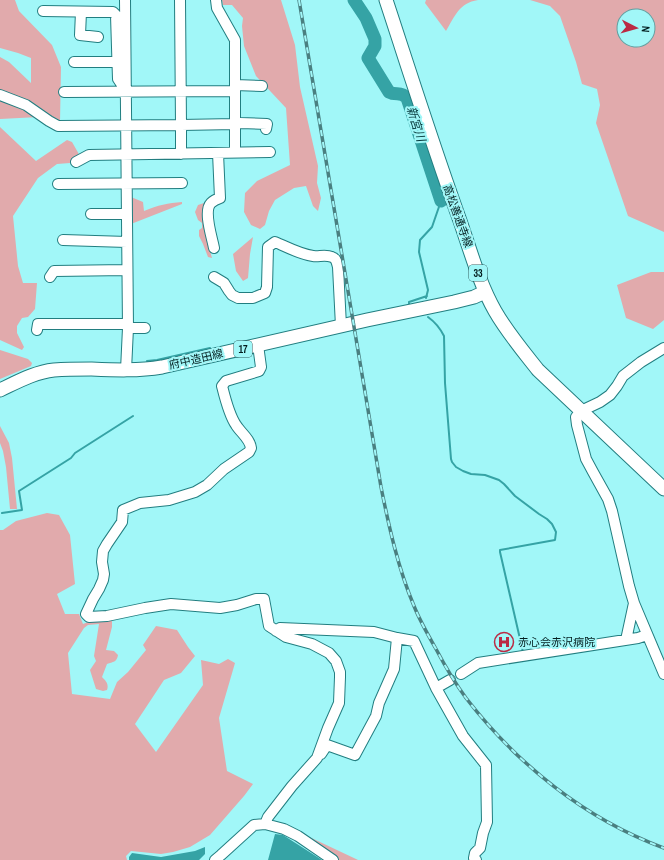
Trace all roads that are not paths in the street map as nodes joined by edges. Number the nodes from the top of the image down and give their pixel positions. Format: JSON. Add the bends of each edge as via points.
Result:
{"nodes":[{"id":1,"x":125,"y":0,"type":"edge"},
{"id":2,"x":180,"y":0,"type":"edge"},
{"id":3,"x":216,"y":0,"type":"edge"},
{"id":4,"x":386,"y":0,"type":"edge"},
{"id":5,"x":43,"y":11,"type":"dead end"},
{"id":6,"x":81,"y":12,"type":"junction"},
{"id":7,"x":98,"y":37,"type":"dead end"},
{"id":8,"x":74,"y":62,"type":"dead end"},
{"id":9,"x":117,"y":62,"type":"junction"},
{"id":10,"x":262,"y":86,"type":"dead end"},
{"id":11,"x":235,"y":88,"type":"junction"},
{"id":12,"x":126,"y":91,"type":"junction"},
{"id":13,"x":180,"y":91,"type":"junction"},
{"id":14,"x":64,"y":92,"type":"dead end"},
{"id":15,"x":0,"y":96,"type":"edge"},
{"id":16,"x":235,"y":124,"type":"junction"},
{"id":17,"x":126,"y":125,"type":"junction"},
{"id":18,"x":181,"y":125,"type":"junction"},
{"id":19,"x":266,"y":129,"type":"dead end"},
{"id":20,"x":235,"y":152,"type":"junction"},
{"id":21,"x":270,"y":152,"type":"dead end"},
{"id":22,"x":218,"y":153,"type":"junction"},
{"id":23,"x":126,"y":154,"type":"junction"},
{"id":24,"x":181,"y":154,"type":"junction"},
{"id":25,"x":76,"y":162,"type":"dead end"},
{"id":26,"x":126,"y":183,"type":"junction"},
{"id":27,"x":182,"y":183,"type":"dead end"},
{"id":28,"x":58,"y":184,"type":"dead end"},
{"id":29,"x":91,"y":214,"type":"dead end"},
{"id":30,"x":127,"y":214,"type":"junction"},
{"id":31,"x":63,"y":240,"type":"dead end"},
{"id":32,"x":127,"y":242,"type":"junction"},
{"id":33,"x":214,"y":248,"type":"dead end"},
{"id":34,"x":127,"y":270,"type":"junction"},
{"id":35,"x":50,"y":277,"type":"dead end"},
{"id":36,"x":214,"y":277,"type":"dead end"},
{"id":37,"x":485,"y":292,"type":"junction"},
{"id":38,"x":128,"y":326,"type":"junction"},
{"id":39,"x":342,"y":326,"type":"junction"},
{"id":40,"x":145,"y":328,"type":"dead end"},
{"id":41,"x":37,"y":330,"type":"dead end"},
{"id":42,"x":258,"y":345,"type":"junction"},
{"id":43,"x":664,"y":348,"type":"edge"},
{"id":44,"x":126,"y":370,"type":"junction"},
{"id":45,"x":0,"y":390,"type":"edge"},
{"id":46,"x":581,"y":411,"type":"junction"},
{"id":47,"x":664,"y":489,"type":"edge"},
{"id":48,"x":634,"y":603,"type":"junction"},
{"id":49,"x":276,"y":630,"type":"junction"},
{"id":50,"x":647,"y":635,"type":"junction"},
{"id":51,"x":397,"y":638,"type":"junction"},
{"id":52,"x":626,"y":640,"type":"junction"},
{"id":53,"x":460,"y":674,"type":"dead end"},
{"id":54,"x":664,"y":674,"type":"edge"},
{"id":55,"x":450,"y":680,"type":"dead end"},
{"id":56,"x":436,"y":688,"type":"junction"},
{"id":57,"x":317,"y":758,"type":"junction"},
{"id":58,"x":266,"y":824,"type":"junction"},
{"id":59,"x":215,"y":860,"type":"edge"},
{"id":60,"x":333,"y":860,"type":"edge"},
{"id":61,"x":476,"y":860,"type":"edge"}],
"edges":[{"from":1,"to":12,"type":"street"},
{"from":2,"to":13,"type":"street"},
{"from":3,"to":11,"type":"street","via":[[217,8],[235,40]]},
{"from":4,"to":37,"type":"main road","name":"高松善通寺線","number":"33"},
{"from":5,"to":6,"type":"street"},
{"from":6,"to":7,"type":"street","via":[[80,35]]},
{"from":6,"to":9,"type":"street","via":[[113,12],[116,15]]},
{"from":8,"to":9,"type":"street"},
{"from":9,"to":12,"type":"street","via":[[118,79]]},
{"from":10,"to":11,"type":"street"},
{"from":11,"to":13,"type":"street"},
{"from":11,"to":16,"type":"street"},
{"from":12,"to":13,"type":"street"},
{"from":12,"to":14,"type":"street"},
{"from":12,"to":17,"type":"street"},
{"from":13,"to":18,"type":"street"},
{"from":15,"to":17,"type":"street","via":[[26,105],[58,126]]},
{"from":16,"to":18,"type":"street"},
{"from":16,"to":19,"type":"street","via":[[267,124]]},
{"from":16,"to":20,"type":"street"},
{"from":17,"to":18,"type":"street"},
{"from":17,"to":23,"type":"street"},
{"from":18,"to":24,"type":"street"},
{"from":20,"to":21,"type":"street"},
{"from":20,"to":22,"type":"street"},
{"from":22,"to":24,"type":"street"},
{"from":22,"to":33,"type":"street","via":[[220,198],[212,202],[207,214]]},
{"from":23,"to":24,"type":"street"},
{"from":23,"to":25,"type":"street","via":[[89,155]]},
{"from":23,"to":26,"type":"street"},
{"from":26,"to":27,"type":"street"},
{"from":26,"to":28,"type":"street"},
{"from":26,"to":30,"type":"street"},
{"from":29,"to":30,"type":"street"},
{"from":30,"to":32,"type":"street"},
{"from":31,"to":32,"type":"street"},
{"from":32,"to":34,"type":"street"},
{"from":34,"to":35,"type":"street","via":[[54,270]]},
{"from":34,"to":38,"type":"street"},
{"from":36,"to":39,"type":"street","via":[[224,283],[232,295],[238,298],[253,298],[265,294],[268,247],[275,242],[299,253],[333,257],[338,267]]},
{"from":37,"to":39,"type":"main road","name":"府中造田線","number":"17","via":[[454,302]]},
{"from":37,"to":46,"type":"main road","name":"高松善通寺線","number":"33","via":[[520,348],[538,370]]},
{"from":38,"to":40,"type":"street"},
{"from":38,"to":41,"type":"street","via":[[38,324]]},
{"from":38,"to":44,"type":"street"},
{"from":39,"to":42,"type":"main road","name":"府中造田線","number":"17"},
{"from":42,"to":44,"type":"main road","name":"府中造田線","number":"17","via":[[162,367]]},
{"from":42,"to":49,"type":"street","via":[[261,367],[259,371],[226,381],[222,386],[235,425],[250,444],[249,452],[195,492],[170,500],[140,503],[122,510],[122,522],[103,551],[103,580],[86,614],[89,617],[107,616],[171,604],[220,608],[264,599],[269,626]]},
{"from":43,"to":46,"type":"street","via":[[623,376],[610,395]]},
{"from":44,"to":45,"type":"main road","name":"府中造田線","number":"17","via":[[53,370],[36,374]]},
{"from":46,"to":47,"type":"main road","name":"高松善通寺線","number":"33"},
{"from":46,"to":48,"type":"street","via":[[576,417],[586,459],[612,511]]},
{"from":48,"to":50,"type":"street"},
{"from":48,"to":52,"type":"street"},
{"from":49,"to":51,"type":"street","via":[[280,628],[374,632]]},
{"from":49,"to":57,"type":"street","via":[[286,637],[312,644],[329,653],[340,672],[339,702]]},
{"from":50,"to":52,"type":"street"},
{"from":50,"to":54,"type":"street"},
{"from":51,"to":56,"type":"street","via":[[414,641]]},
{"from":51,"to":57,"type":"street","via":[[394,669],[376,716],[355,755],[327,745]]},
{"from":52,"to":53,"type":"street","via":[[478,663]]},
{"from":55,"to":56,"type":"street"},
{"from":56,"to":61,"type":"street","via":[[463,736],[486,765],[487,822],[480,848],[475,853]]},
{"from":57,"to":58,"type":"street","via":[[287,792],[268,817]]},
{"from":58,"to":59,"type":"street","via":[[254,825]]},
{"from":58,"to":60,"type":"street","via":[[298,836]]}]}
